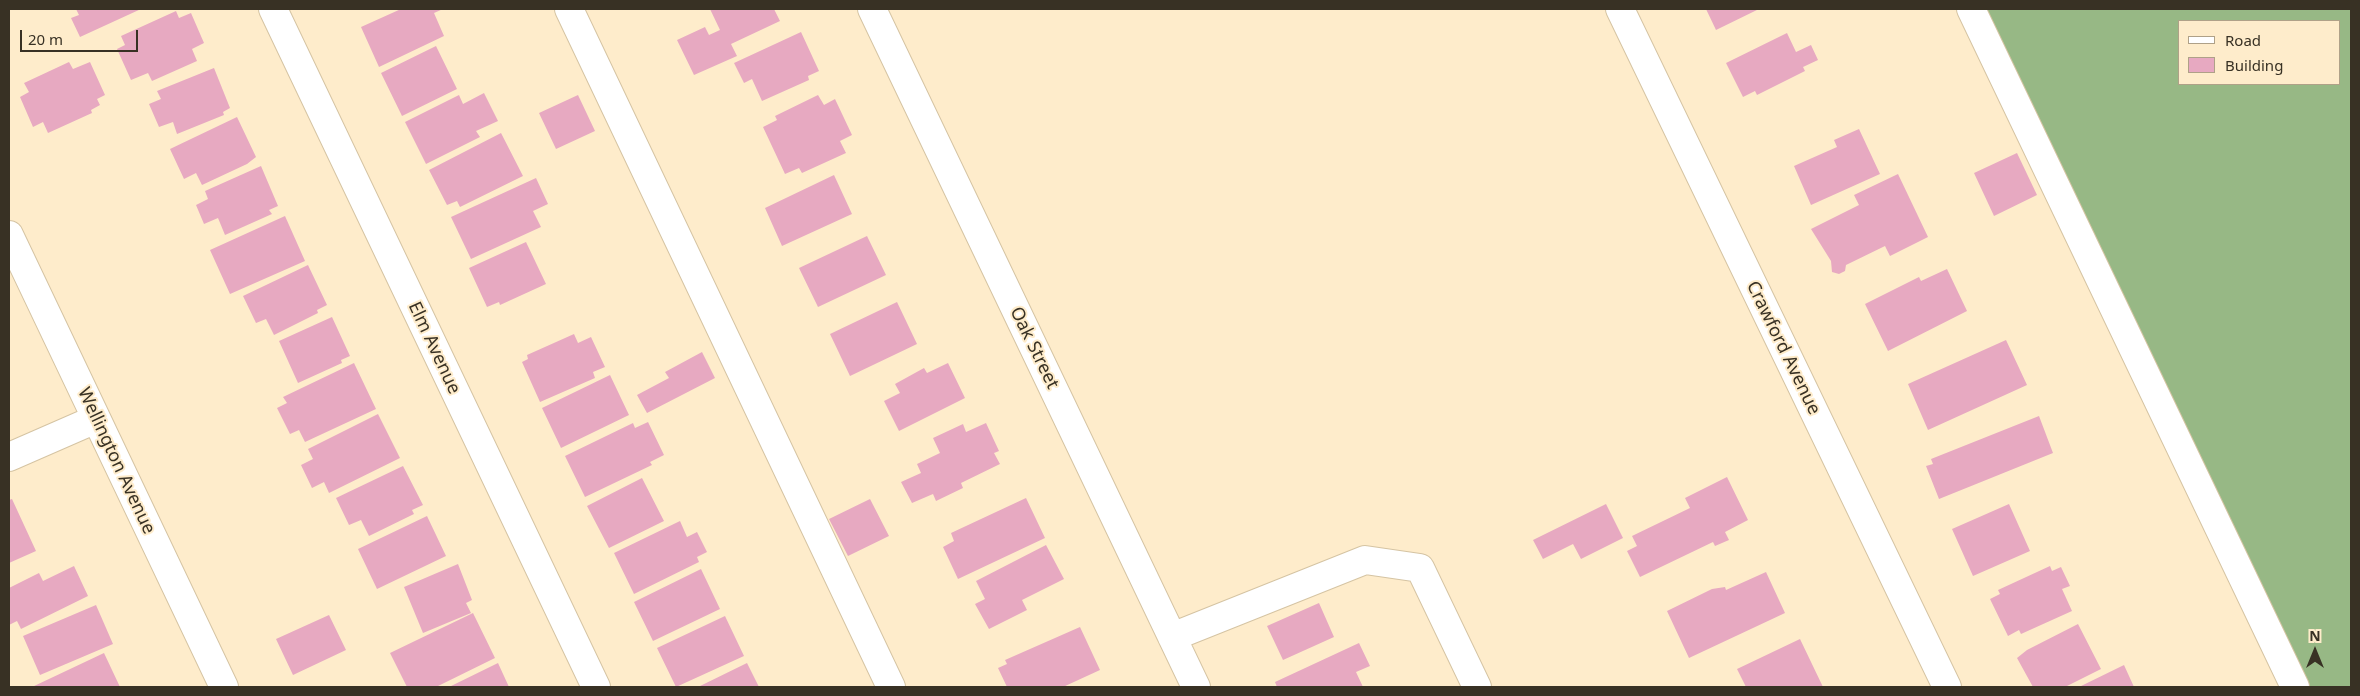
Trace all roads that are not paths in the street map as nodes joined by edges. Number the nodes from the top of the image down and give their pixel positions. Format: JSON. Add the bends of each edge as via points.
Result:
{"nodes":[{"id":1,"x":273,"y":9,"type":"edge"},
{"id":2,"x":569,"y":9,"type":"edge"},
{"id":3,"x":872,"y":9,"type":"edge"},
{"id":4,"x":1620,"y":9,"type":"edge"},
{"id":5,"x":1971,"y":9,"type":"edge"},
{"id":6,"x":9,"y":235,"type":"edge"},
{"id":7,"x":96,"y":419,"type":"junction"},
{"id":8,"x":9,"y":457,"type":"edge"},
{"id":9,"x":1172,"y":637,"type":"junction"},
{"id":10,"x":224,"y":687,"type":"edge"},
{"id":11,"x":596,"y":687,"type":"edge"},
{"id":12,"x":891,"y":687,"type":"edge"},
{"id":13,"x":1196,"y":687,"type":"edge"},
{"id":14,"x":1477,"y":687,"type":"edge"},
{"id":15,"x":1947,"y":687,"type":"edge"},
{"id":16,"x":2295,"y":687,"type":"edge"}],
"edges":[{"from":1,"to":11,"type":"street","name":"Elm Avenue"},
{"from":2,"to":12,"type":"street"},
{"from":3,"to":9,"type":"street","name":"Oak Street"},
{"from":4,"to":15,"type":"street","name":"Crawford Avenue"},
{"from":5,"to":16,"type":"street"},
{"from":6,"to":7,"type":"street","name":"Wellington Avenue"},
{"from":7,"to":8,"type":"street"},
{"from":7,"to":10,"type":"street","name":"Wellington Avenue"},
{"from":9,"to":13,"type":"street","name":"Oak Street"},
{"from":9,"to":14,"type":"street","via":[[1365,560],[1420,568]]}]}
